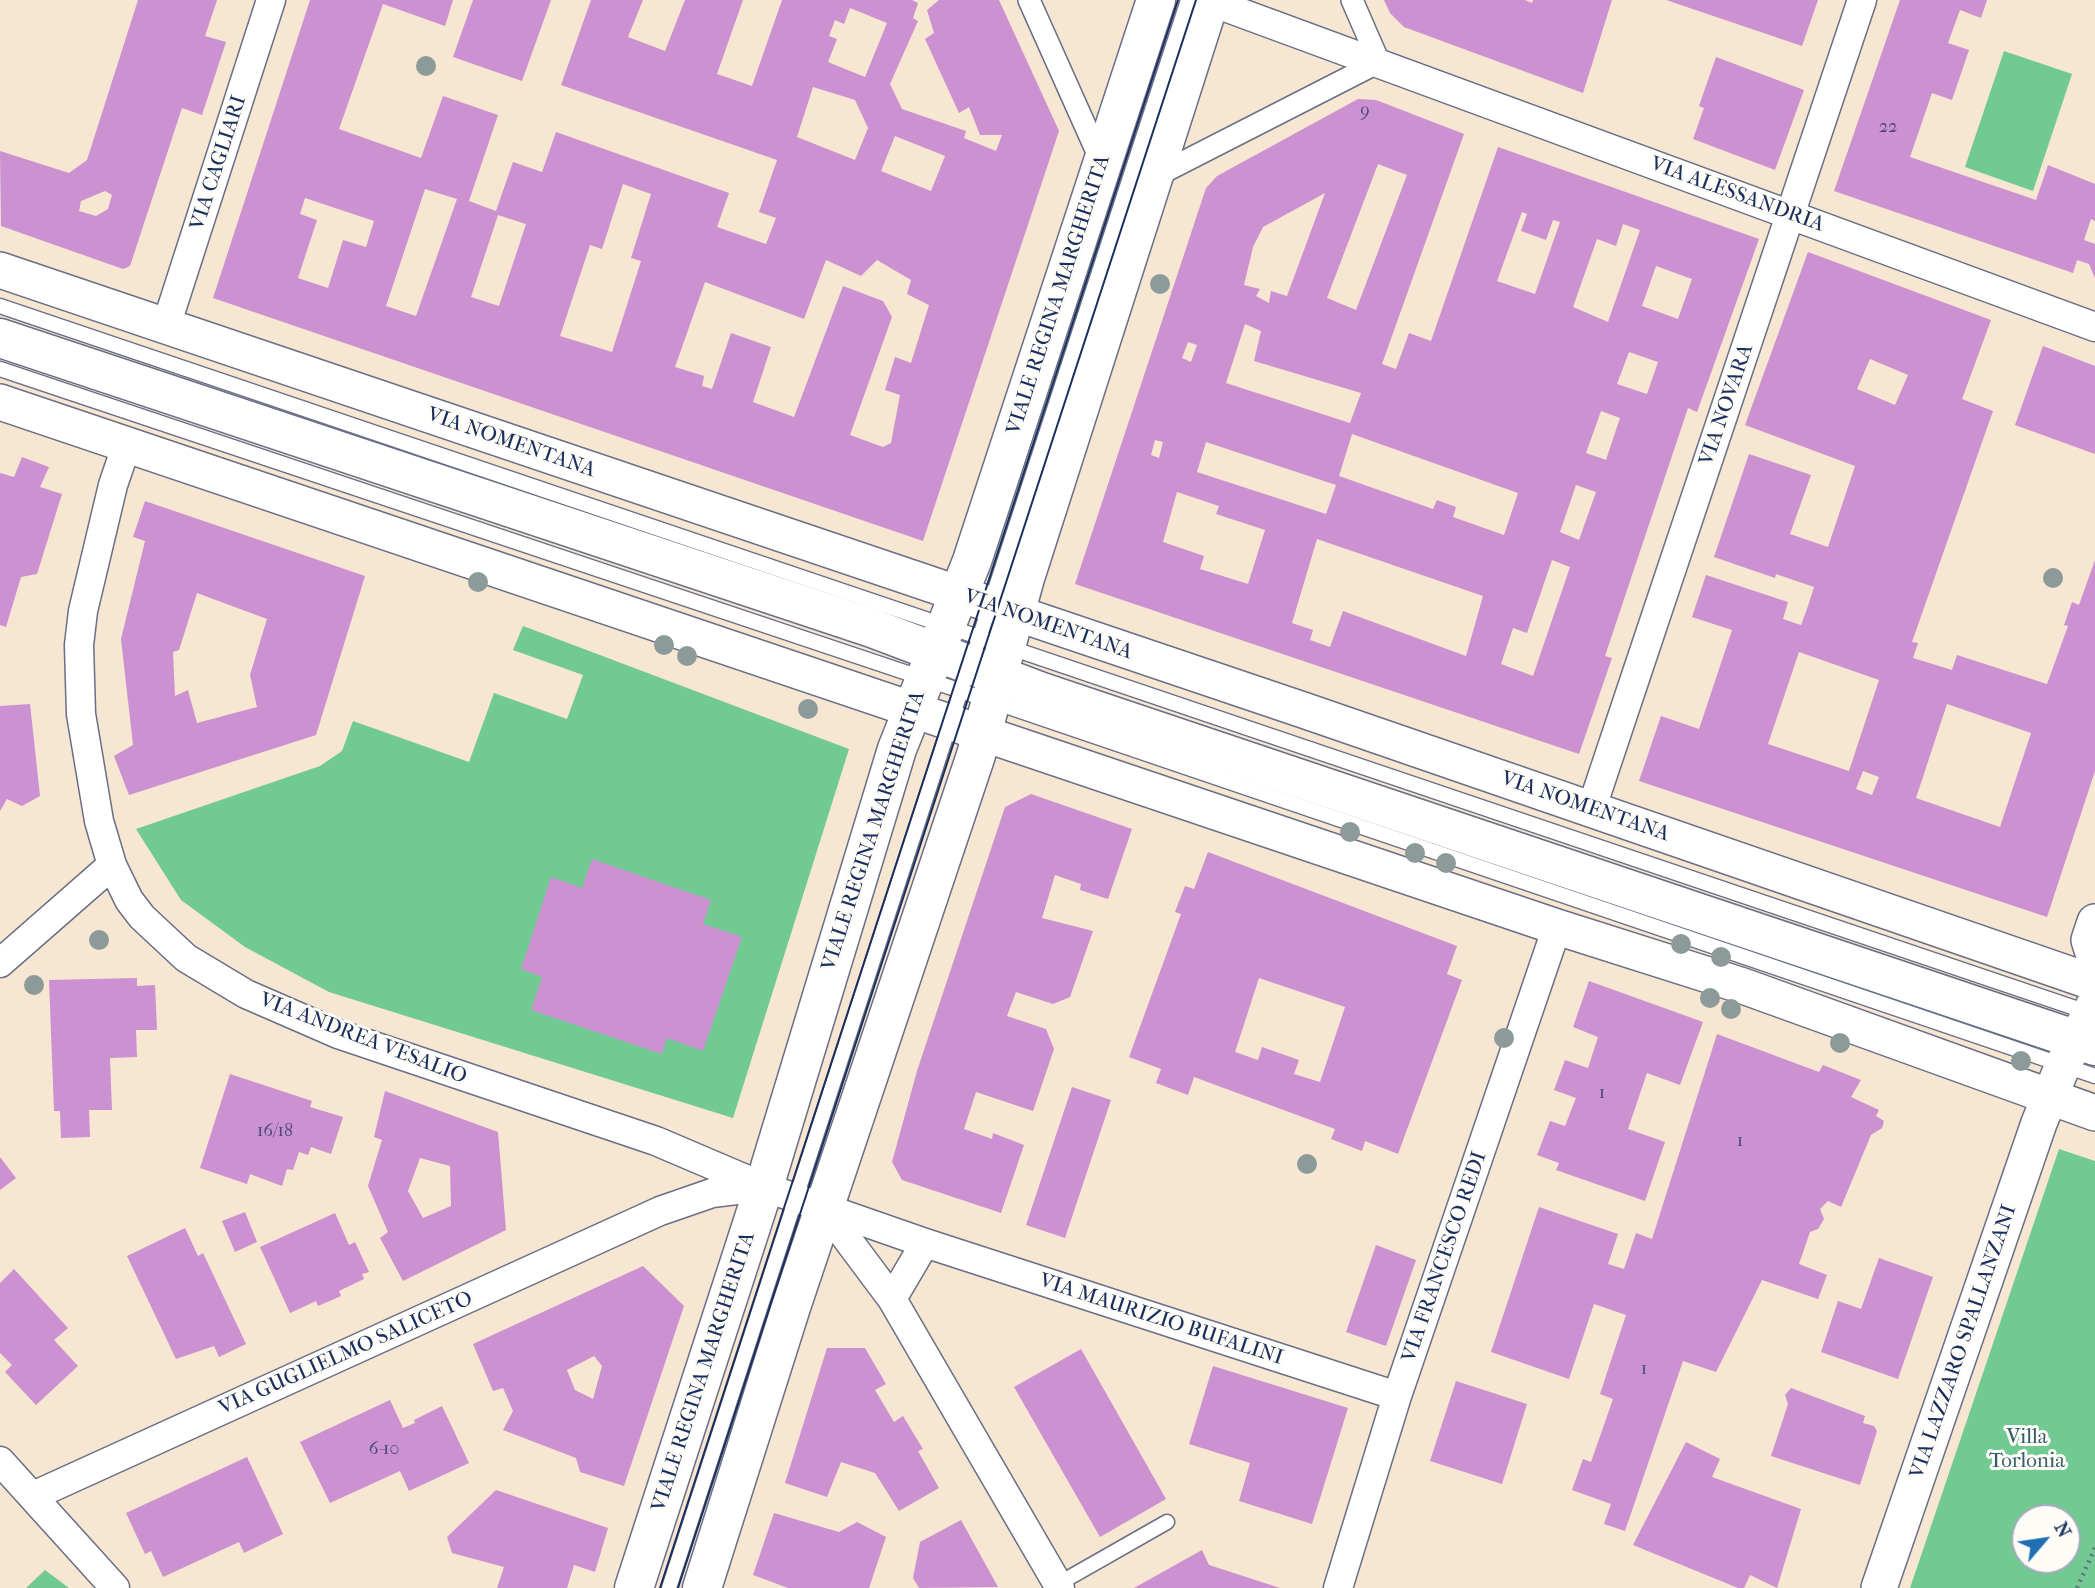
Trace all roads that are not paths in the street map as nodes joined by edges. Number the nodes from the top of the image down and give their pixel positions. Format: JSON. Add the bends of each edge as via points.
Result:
{"nodes":[{"id":1,"x":271,"y":0,"type":"edge"},
{"id":2,"x":1029,"y":0,"type":"edge"},
{"id":3,"x":1156,"y":0,"type":"edge"},
{"id":4,"x":1204,"y":0,"type":"edge"},
{"id":5,"x":1352,"y":0,"type":"edge"},
{"id":6,"x":1861,"y":0,"type":"edge"},
{"id":7,"x":1379,"y":62,"type":"junction"},
{"id":8,"x":1102,"y":162,"type":"junction"},
{"id":9,"x":1153,"y":178,"type":"junction"},
{"id":10,"x":1791,"y":215,"type":"junction"},
{"id":11,"x":0,"y":270,"type":"edge"},
{"id":12,"x":0,"y":306,"type":"edge"},
{"id":13,"x":166,"y":326,"type":"junction"},
{"id":14,"x":2095,"y":327,"type":"edge"},
{"id":15,"x":0,"y":338,"type":"edge"},
{"id":16,"x":0,"y":369,"type":"edge"},
{"id":17,"x":0,"y":402,"type":"edge"},
{"id":18,"x":127,"y":444,"type":"junction"},
{"id":19,"x":968,"y":663,"type":"junction"},
{"id":20,"x":1591,"y":810,"type":"junction"},
{"id":21,"x":113,"y":865,"type":"junction"},
{"id":22,"x":2095,"y":922,"type":"edge"},
{"id":23,"x":1557,"y":927,"type":"junction"},
{"id":24,"x":2095,"y":959,"type":"edge"},
{"id":25,"x":0,"y":963,"type":"edge"},
{"id":26,"x":2088,"y":1030,"type":"edge"},
{"id":27,"x":2049,"y":1097,"type":"junction"},
{"id":28,"x":2095,"y":1113,"type":"edge"},
{"id":29,"x":794,"y":1198,"type":"junction"},
{"id":30,"x":925,"y":1243,"type":"junction"},
{"id":31,"x":892,"y":1300,"type":"junction"},
{"id":32,"x":1397,"y":1396,"type":"junction"},
{"id":33,"x":0,"y":1461,"type":"edge"},
{"id":34,"x":33,"y":1496,"type":"junction"},
{"id":35,"x":1167,"y":1522,"type":"dead end"},
{"id":36,"x":1059,"y":1586,"type":"edge"},
{"id":37,"x":115,"y":1588,"type":"edge"},
{"id":38,"x":634,"y":1588,"type":"edge"},
{"id":39,"x":669,"y":1588,"type":"edge"},
{"id":40,"x":702,"y":1588,"type":"edge"},
{"id":41,"x":1338,"y":1588,"type":"edge"},
{"id":42,"x":1879,"y":1588,"type":"edge"}],
"edges":[{"from":1,"to":13,"type":"street","name":"VIA CAGLIARI"},
{"from":2,"to":8,"type":"street"},
{"from":3,"to":8,"type":"main road","name":"VIALE REGINA MARGHERITA"},
{"from":4,"to":7,"type":"street","name":"VIA ALESSANDRIA"},
{"from":4,"to":9,"type":"main road","name":"VIALE REGINA MARGHERITA"},
{"from":4,"to":19,"type":"lane","name":"VIALE REGINA MARGHERITA"},
{"from":5,"to":7,"type":"street"},
{"from":6,"to":10,"type":"street","name":"VIA NOVARA"},
{"from":7,"to":9,"type":"street"},
{"from":7,"to":10,"type":"street","name":"VIA ALESSANDRIA"},
{"from":8,"to":19,"type":"main road","name":"VIALE REGINA MARGHERITA"},
{"from":9,"to":19,"type":"main road","name":"VIALE REGINA MARGHERITA"},
{"from":10,"to":14,"type":"street","name":"VIA ALESSANDRIA"},
{"from":10,"to":20,"type":"street","name":"VIA NOVARA"},
{"from":11,"to":13,"type":"street","name":"VIA NOMENTANA"},
{"from":12,"to":19,"type":"lane","name":"VIA NOMENTANA"},
{"from":13,"to":19,"type":"street","name":"VIA NOMENTANA"},
{"from":15,"to":19,"type":"main road","name":"VIA NOMENTANA"},
{"from":16,"to":19,"type":"lane","name":"VIA NOMENTANA"},
{"from":17,"to":18,"type":"street","name":"VIA NOMENTANA"},
{"from":18,"to":19,"type":"street","name":"VIA NOMENTANA"},
{"from":18,"to":21,"type":"street","name":"VIA ANDREA VESALIO","via":[[92,567],[79,645],[85,739],[99,821]]},
{"from":19,"to":20,"type":"street","name":"VIA NOMENTANA"},
{"from":19,"to":23,"type":"street","name":"VIA NOMENTANA"},
{"from":19,"to":26,"type":"main road","name":"VIA NOMENTANA"},
{"from":19,"to":29,"type":"main road","name":"VIALE REGINA MARGHERITA"},
{"from":19,"to":29,"type":"main road","name":"VIALE REGINA MARGHERITA","via":[[864,855]]},
{"from":20,"to":26,"type":"street","name":"VIA NOMENTANA"},
{"from":21,"to":25,"type":"street"},
{"from":21,"to":29,"type":"street","name":"VIA ANDREA VESALIO","via":[[129,901],[156,931],[186,958],[246,994],[338,1034],[670,1147]]},
{"from":22,"to":24,"type":"street","via":[[2090,940]]},
{"from":23,"to":27,"type":"street","name":"VIA NOMENTANA","via":[[1743,986]]},
{"from":23,"to":32,"type":"street","name":"VIA FRANCESCO REDI"},
{"from":26,"to":27,"type":"street","name":"VIA LAZZARO SPALLANZANI"},
{"from":27,"to":28,"type":"street","name":"VIA NOMENTANA"},
{"from":27,"to":42,"type":"street","name":"VIA LAZZARO SPALLANZANI"},
{"from":29,"to":30,"type":"street","name":"VIA MAURIZIO BUFALINI"},
{"from":29,"to":31,"type":"street"},
{"from":29,"to":34,"type":"street","name":"VIA GUGLIELMO SALICETO","via":[[712,1193],[660,1211]]},
{"from":29,"to":38,"type":"main road","name":"VIALE REGINA MARGHERITA"},
{"from":29,"to":39,"type":"lane","name":"VIALE REGINA MARGHERITA"},
{"from":29,"to":40,"type":"main road","name":"VIALE REGINA MARGHERITA"},
{"from":30,"to":31,"type":"street"},
{"from":30,"to":32,"type":"street","name":"VIA MAURIZIO BUFALINI"},
{"from":31,"to":36,"type":"street"},
{"from":32,"to":41,"type":"street","name":"VIA FRANCESCO REDI"},
{"from":33,"to":34,"type":"street"},
{"from":34,"to":37,"type":"street"},
{"from":35,"to":36,"type":"lane"}]}
